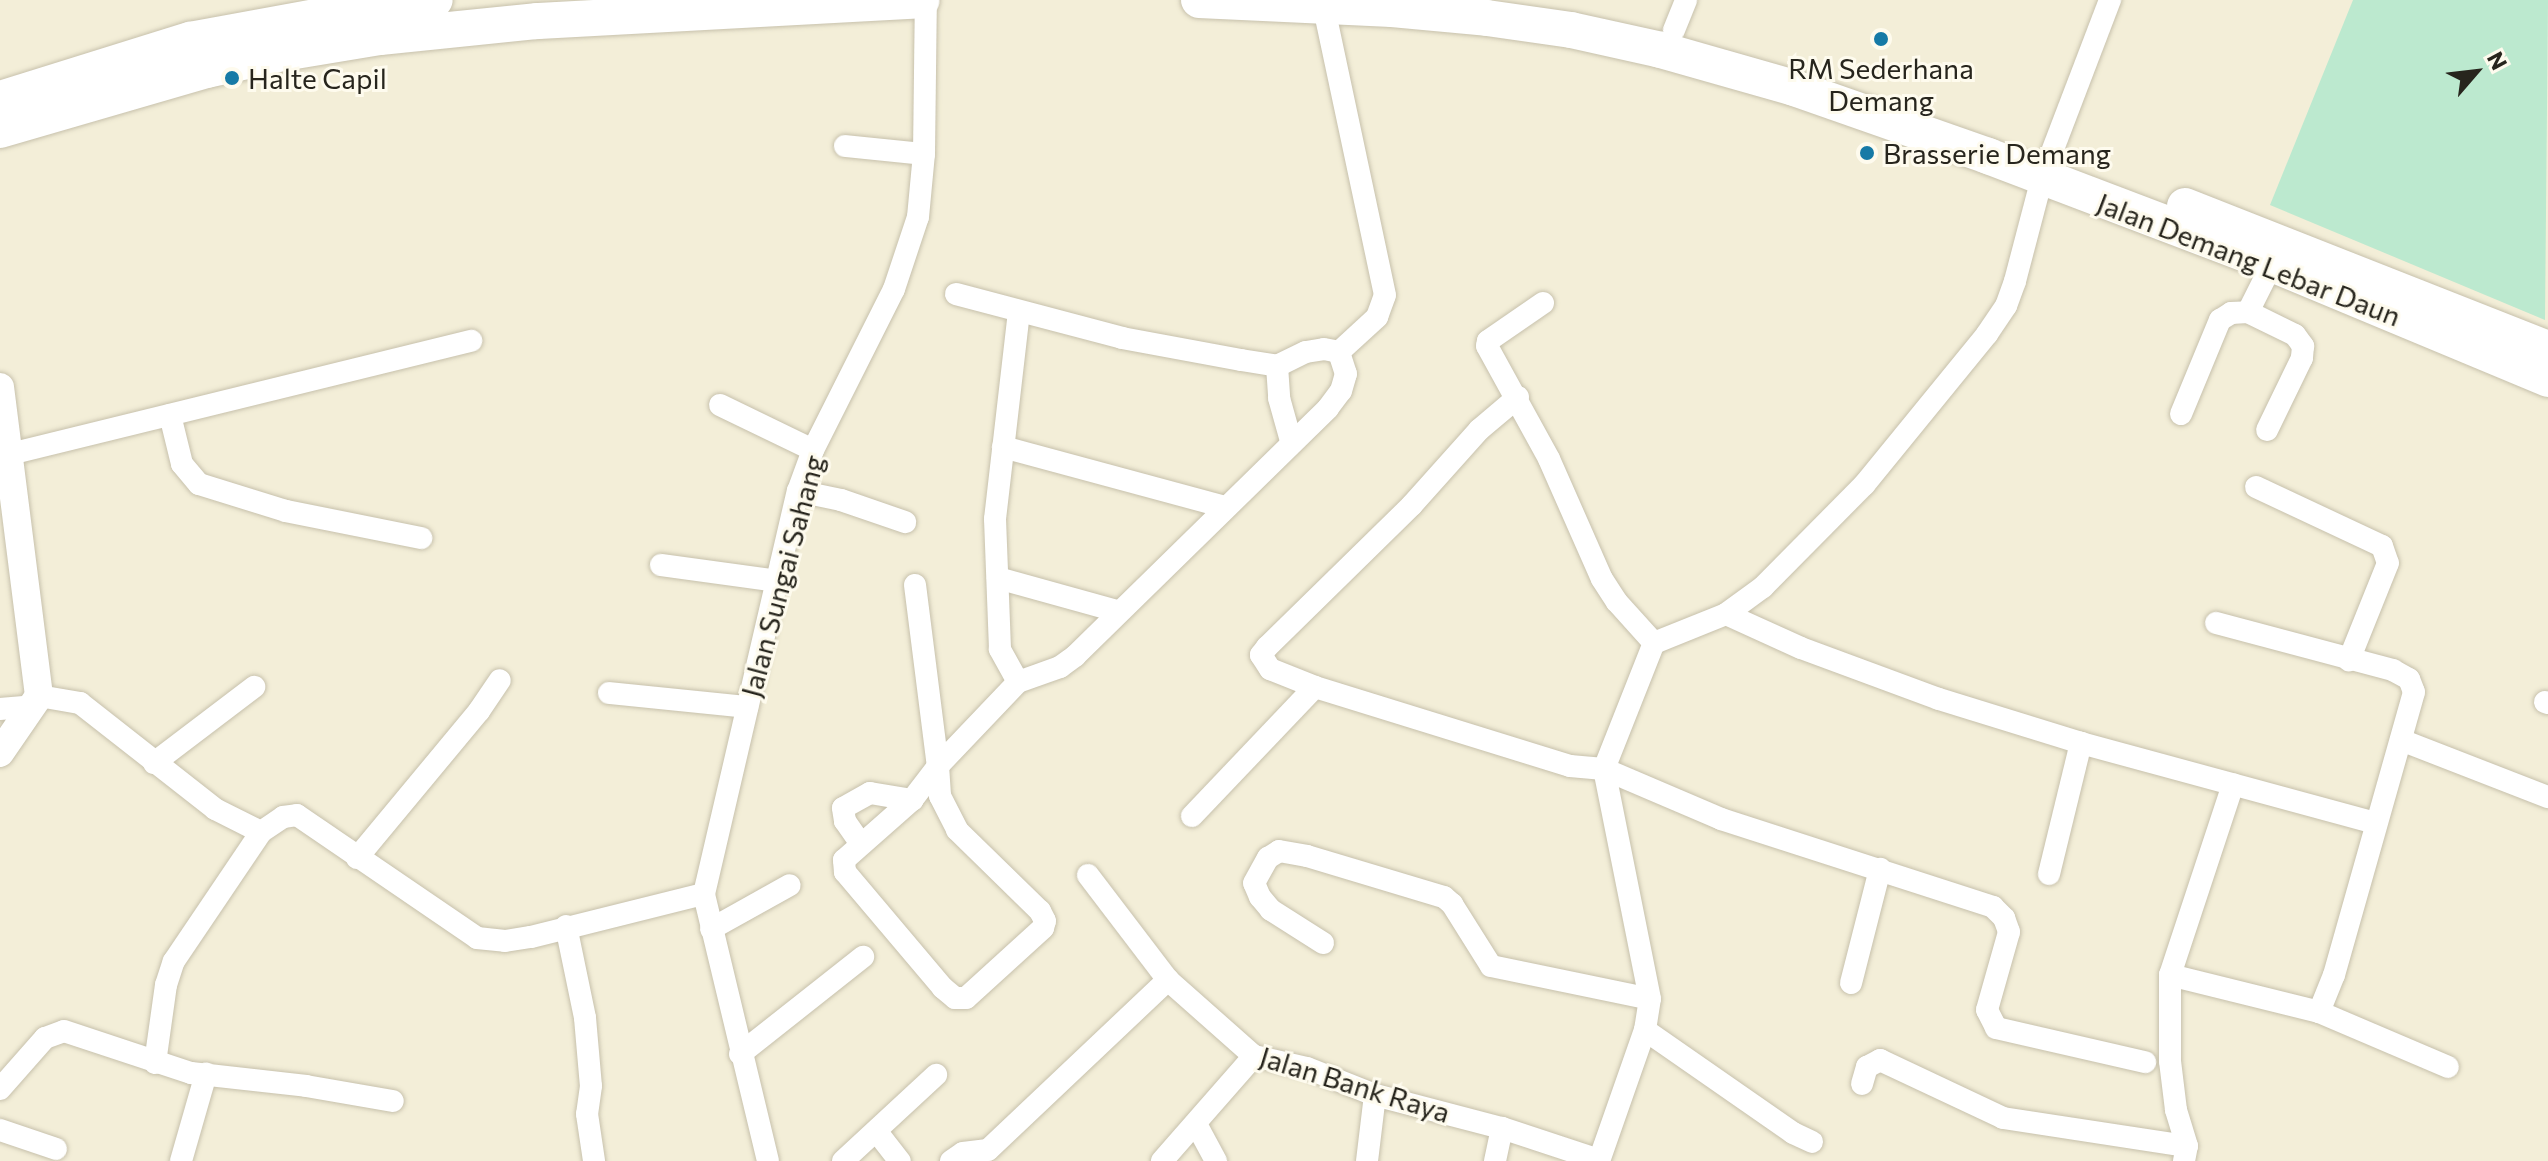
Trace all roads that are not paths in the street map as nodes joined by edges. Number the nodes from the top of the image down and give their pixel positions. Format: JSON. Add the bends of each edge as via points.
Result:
{"nodes":[{"id":1,"x":435,"y":0,"type":"edge"},
{"id":2,"x":924,"y":0,"type":"edge"},
{"id":3,"x":1199,"y":0,"type":"edge"},
{"id":4,"x":1525,"y":0,"type":"edge"},
{"id":5,"x":2110,"y":0,"type":"edge"},
{"id":6,"x":1324,"y":7,"type":"junction"},
{"id":7,"x":546,"y":10,"type":"edge"},
{"id":8,"x":1680,"y":15,"type":"edge"},
{"id":9,"x":17,"y":110,"type":"edge"},
{"id":10,"x":845,"y":146,"type":"dead end"},
{"id":11,"x":924,"y":154,"type":"junction"},
{"id":12,"x":2047,"y":167,"type":"junction"},
{"id":13,"x":2272,"y":264,"type":"junction"},
{"id":14,"x":956,"y":294,"type":"dead end"},
{"id":15,"x":1543,"y":303,"type":"dead end"},
{"id":16,"x":1019,"y":311,"type":"junction"},
{"id":17,"x":2248,"y":312,"type":"junction"},
{"id":18,"x":471,"y":341,"type":"dead end"},
{"id":19,"x":2548,"y":349,"type":"edge"},
{"id":20,"x":1339,"y":352,"type":"junction"},
{"id":21,"x":1277,"y":366,"type":"junction"},
{"id":22,"x":2548,"y":379,"type":"edge"},
{"id":23,"x":0,"y":387,"type":"edge"},
{"id":24,"x":1518,"y":397,"type":"junction"},
{"id":25,"x":720,"y":405,"type":"dead end"},
{"id":26,"x":2181,"y":414,"type":"dead end"},
{"id":27,"x":170,"y":415,"type":"junction"},
{"id":28,"x":2267,"y":430,"type":"dead end"},
{"id":29,"x":1291,"y":441,"type":"junction"},
{"id":30,"x":1003,"y":447,"type":"junction"},
{"id":31,"x":813,"y":450,"type":"junction"},
{"id":32,"x":10,"y":454,"type":"junction"},
{"id":33,"x":2256,"y":487,"type":"dead end"},
{"id":34,"x":798,"y":491,"type":"junction"},
{"id":35,"x":1225,"y":507,"type":"junction"},
{"id":36,"x":905,"y":522,"type":"dead end"},
{"id":37,"x":421,"y":538,"type":"dead end"},
{"id":38,"x":661,"y":565,"type":"dead end"},
{"id":39,"x":998,"y":578,"type":"junction"},
{"id":40,"x":778,"y":581,"type":"junction"},
{"id":41,"x":915,"y":585,"type":"dead end"},
{"id":42,"x":1117,"y":611,"type":"junction"},
{"id":43,"x":1726,"y":614,"type":"junction"},
{"id":44,"x":2216,"y":623,"type":"dead end"},
{"id":45,"x":1654,"y":643,"type":"junction"},
{"id":46,"x":2349,"y":660,"type":"junction"},
{"id":47,"x":500,"y":680,"type":"dead end"},
{"id":48,"x":1018,"y":682,"type":"junction"},
{"id":49,"x":254,"y":687,"type":"dead end"},
{"id":50,"x":1315,"y":687,"type":"junction"},
{"id":51,"x":609,"y":693,"type":"dead end"},
{"id":52,"x":36,"y":701,"type":"junction"},
{"id":53,"x":747,"y":707,"type":"junction"},
{"id":54,"x":0,"y":709,"type":"edge"},
{"id":55,"x":2401,"y":740,"type":"junction"},
{"id":56,"x":2081,"y":743,"type":"junction"},
{"id":57,"x":0,"y":753,"type":"edge"},
{"id":58,"x":154,"y":763,"type":"junction"},
{"id":59,"x":938,"y":766,"type":"junction"},
{"id":60,"x":1604,"y":769,"type":"junction"},
{"id":61,"x":2233,"y":784,"type":"junction"},
{"id":62,"x":2548,"y":797,"type":"edge"},
{"id":63,"x":912,"y":800,"type":"junction"},
{"id":64,"x":1192,"y":816,"type":"dead end"},
{"id":65,"x":2375,"y":823,"type":"junction"},
{"id":66,"x":261,"y":832,"type":"junction"},
{"id":67,"x":861,"y":844,"type":"junction"},
{"id":68,"x":357,"y":858,"type":"junction"},
{"id":69,"x":1880,"y":869,"type":"junction"},
{"id":70,"x":2049,"y":874,"type":"dead end"},
{"id":71,"x":1088,"y":875,"type":"dead end"},
{"id":72,"x":790,"y":885,"type":"dead end"},
{"id":73,"x":704,"y":894,"type":"junction"},
{"id":74,"x":566,"y":926,"type":"junction"},
{"id":75,"x":711,"y":929,"type":"junction"},
{"id":76,"x":1323,"y":943,"type":"dead end"},
{"id":77,"x":863,"y":957,"type":"dead end"},
{"id":78,"x":2170,"y":975,"type":"junction"},
{"id":79,"x":1168,"y":980,"type":"junction"},
{"id":80,"x":1851,"y":983,"type":"dead end"},
{"id":81,"x":1650,"y":999,"type":"junction"},
{"id":82,"x":2319,"y":1012,"type":"junction"},
{"id":83,"x":1645,"y":1030,"type":"junction"},
{"id":84,"x":740,"y":1054,"type":"junction"},
{"id":85,"x":1254,"y":1056,"type":"junction"},
{"id":86,"x":2145,"y":1062,"type":"dead end"},
{"id":87,"x":155,"y":1063,"type":"junction"},
{"id":88,"x":2448,"y":1067,"type":"dead end"},
{"id":89,"x":206,"y":1074,"type":"junction"},
{"id":90,"x":936,"y":1075,"type":"dead end"},
{"id":91,"x":1862,"y":1084,"type":"dead end"},
{"id":92,"x":0,"y":1089,"type":"edge"},
{"id":93,"x":1375,"y":1095,"type":"junction"},
{"id":94,"x":393,"y":1101,"type":"dead end"},
{"id":95,"x":1196,"y":1124,"type":"junction"},
{"id":96,"x":1502,"y":1128,"type":"junction"},
{"id":97,"x":0,"y":1130,"type":"edge"},
{"id":98,"x":877,"y":1132,"type":"junction"},
{"id":99,"x":1812,"y":1142,"type":"dead end"},
{"id":100,"x":56,"y":1149,"type":"dead end"},
{"id":101,"x":2186,"y":1153,"type":"edge"},
{"id":102,"x":1599,"y":1160,"type":"edge"},
{"id":103,"x":181,"y":1161,"type":"edge"},
{"id":104,"x":594,"y":1161,"type":"edge"},
{"id":105,"x":768,"y":1161,"type":"edge"},
{"id":106,"x":843,"y":1161,"type":"edge"},
{"id":107,"x":900,"y":1161,"type":"edge"},
{"id":108,"x":951,"y":1161,"type":"edge"},
{"id":109,"x":1162,"y":1161,"type":"edge"},
{"id":110,"x":1216,"y":1161,"type":"edge"},
{"id":111,"x":1367,"y":1161,"type":"edge"},
{"id":112,"x":1495,"y":1161,"type":"edge"}],
"edges":[{"from":1,"to":9,"type":"highway","via":[[190,40]]},
{"from":2,"to":7,"type":"highway"},
{"from":2,"to":11,"type":"street","name":"Jalan Sungai Sahang"},
{"from":3,"to":6,"type":"highway","name":"Jalan Demang Lebar Daun"},
{"from":4,"to":8,"type":"highway","name":"Jalan Demang Lebar Daun"},
{"from":5,"to":12,"type":"street"},
{"from":6,"to":12,"type":"highway","name":"Jalan Demang Lebar Daun","via":[[1392,9],[1571,30],[1794,88]]},
{"from":6,"to":20,"type":"street","via":[[1385,295],[1377,317]]},
{"from":7,"to":9,"type":"highway","via":[[283,53]]},
{"from":8,"to":12,"type":"highway","name":"Jalan Demang Lebar Daun"},
{"from":10,"to":11,"type":"street"},
{"from":11,"to":31,"type":"street","name":"Jalan Sungai Sahang","via":[[918,217],[894,289]]},
{"from":12,"to":13,"type":"highway","name":"Jalan Demang Lebar Daun"},
{"from":12,"to":19,"type":"highway","name":"Jalan Demang Lebar Daun","via":[[2239,224]]},
{"from":12,"to":43,"type":"street","via":[[2015,281],[1987,334],[1864,485],[1763,587]]},
{"from":13,"to":17,"type":"street"},
{"from":13,"to":22,"type":"highway","name":"Jalan Demang Lebar Daun"},
{"from":14,"to":16,"type":"street"},
{"from":15,"to":24,"type":"street","via":[[1488,341]]},
{"from":16,"to":21,"type":"street","via":[[1122,338]]},
{"from":16,"to":30,"type":"street"},
{"from":17,"to":26,"type":"street","via":[[2220,320]]},
{"from":17,"to":28,"type":"street","via":[[2295,335],[2303,346]]},
{"from":18,"to":27,"type":"street"},
{"from":20,"to":21,"type":"street","via":[[1306,352]]},
{"from":20,"to":29,"type":"street","via":[[1346,374],[1341,391]]},
{"from":21,"to":29,"type":"street"},
{"from":23,"to":32,"type":"street"},
{"from":24,"to":45,"type":"street","via":[[1602,579]]},
{"from":24,"to":50,"type":"street","via":[[1479,430],[1261,655],[1270,669]]},
{"from":25,"to":31,"type":"street"},
{"from":27,"to":32,"type":"street"},
{"from":27,"to":37,"type":"street","via":[[182,464],[199,484],[286,511]]},
{"from":29,"to":35,"type":"street"},
{"from":30,"to":35,"type":"street"},
{"from":30,"to":39,"type":"street","via":[[995,519]]},
{"from":31,"to":34,"type":"street","name":"Jalan Sungai Sahang"},
{"from":32,"to":52,"type":"street"},
{"from":33,"to":46,"type":"street","via":[[2384,549],[2388,563]]},
{"from":34,"to":36,"type":"street"},
{"from":34,"to":40,"type":"street","name":"Jalan Sungai Sahang"},
{"from":35,"to":42,"type":"street"},
{"from":38,"to":40,"type":"street"},
{"from":39,"to":42,"type":"street"},
{"from":39,"to":48,"type":"street","via":[[1000,649]]},
{"from":40,"to":53,"type":"street","name":"Jalan Sungai Sahang"},
{"from":41,"to":59,"type":"street"},
{"from":42,"to":48,"type":"street","via":[[1060,667]]},
{"from":43,"to":45,"type":"street"},
{"from":43,"to":56,"type":"street","via":[[1925,694]]},
{"from":44,"to":46,"type":"street"},
{"from":45,"to":60,"type":"street"},
{"from":46,"to":55,"type":"street","via":[[2409,679],[2414,692]]},
{"from":47,"to":68,"type":"street"},
{"from":48,"to":59,"type":"street"},
{"from":49,"to":58,"type":"street"},
{"from":50,"to":60,"type":"street","via":[[1570,766]]},
{"from":50,"to":64,"type":"street"},
{"from":51,"to":53,"type":"street"},
{"from":52,"to":54,"type":"street"},
{"from":52,"to":57,"type":"street"},
{"from":52,"to":58,"type":"street","via":[[80,703]]},
{"from":53,"to":73,"type":"street","name":"Jalan Sungai Sahang"},
{"from":55,"to":62,"type":"street"},
{"from":55,"to":65,"type":"street"},
{"from":56,"to":61,"type":"street"},
{"from":56,"to":70,"type":"street"},
{"from":58,"to":66,"type":"street","via":[[215,809]]},
{"from":59,"to":63,"type":"street"},
{"from":59,"to":67,"type":"street","via":[[940,796],[957,830],[1040,911],[1043,928],[966,998],[955,998],[845,872],[844,860]]},
{"from":60,"to":69,"type":"street","via":[[1721,819]]},
{"from":60,"to":81,"type":"street"},
{"from":61,"to":65,"type":"street"},
{"from":61,"to":78,"type":"street"},
{"from":63,"to":67,"type":"street"},
{"from":63,"to":67,"type":"street","via":[[870,793],[843,808],[845,821]]},
{"from":65,"to":82,"type":"street"},
{"from":66,"to":68,"type":"street","via":[[283,817],[297,815]]},
{"from":66,"to":87,"type":"street","via":[[174,961]]},
{"from":68,"to":74,"type":"street","via":[[477,938],[505,941]]},
{"from":69,"to":80,"type":"street"},
{"from":69,"to":86,"type":"street","via":[[1986,904],[2004,918],[2009,932],[1987,1010],[1996,1028]]},
{"from":71,"to":79,"type":"street","name":"Jalan Bank Raya"},
{"from":72,"to":75,"type":"street"},
{"from":73,"to":74,"type":"street"},
{"from":73,"to":75,"type":"street","name":"Jalan Sungai Sahang"},
{"from":74,"to":104,"type":"street","via":[[585,1018],[591,1086],[587,1114]]},
{"from":75,"to":84,"type":"street","name":"Jalan Sungai Sahang"},
{"from":76,"to":81,"type":"street","via":[[1271,910],[1260,897],[1254,883],[1268,858],[1279,851],[1444,897],[1491,966]]},
{"from":77,"to":84,"type":"street"},
{"from":78,"to":82,"type":"street"},
{"from":78,"to":101,"type":"street","via":[[2170,1061]]},
{"from":79,"to":85,"type":"street","name":"Jalan Bank Raya"},
{"from":79,"to":108,"type":"street","via":[[988,1150],[963,1153]]},
{"from":81,"to":83,"type":"street"},
{"from":82,"to":88,"type":"street"},
{"from":83,"to":99,"type":"street"},
{"from":83,"to":102,"type":"street"},
{"from":84,"to":105,"type":"street","name":"Jalan Sungai Sahang"},
{"from":85,"to":93,"type":"street","name":"Jalan Bank Raya","via":[[1307,1068]]},
{"from":85,"to":95,"type":"street"},
{"from":87,"to":89,"type":"street"},
{"from":87,"to":92,"type":"street","via":[[54,1032]]},
{"from":89,"to":94,"type":"street"},
{"from":89,"to":103,"type":"street"},
{"from":90,"to":98,"type":"street"},
{"from":91,"to":101,"type":"street","via":[[1867,1067],[1880,1060],[2003,1118]]},
{"from":93,"to":96,"type":"street","name":"Jalan Bank Raya"},
{"from":93,"to":111,"type":"street"},
{"from":95,"to":109,"type":"street"},
{"from":95,"to":110,"type":"street"},
{"from":96,"to":102,"type":"street","name":"Jalan Bank Raya"},
{"from":96,"to":112,"type":"street"},
{"from":97,"to":100,"type":"street"},
{"from":98,"to":106,"type":"street"},
{"from":98,"to":107,"type":"street"}]}
